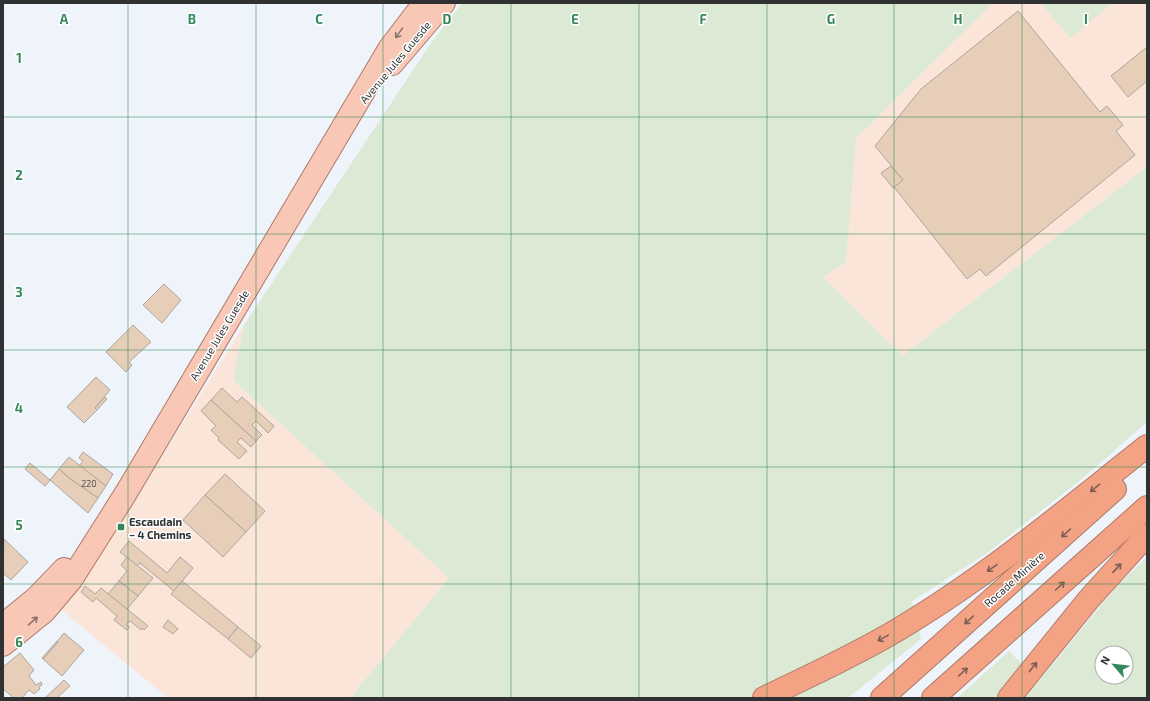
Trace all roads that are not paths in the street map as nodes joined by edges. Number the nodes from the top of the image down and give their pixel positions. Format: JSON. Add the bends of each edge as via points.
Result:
{"nodes":[{"id":1,"x":424,"y":3,"type":"edge"},
{"id":2,"x":444,"y":3,"type":"edge"},
{"id":3,"x":334,"y":142,"type":"junction"},
{"id":4,"x":1147,"y":446,"type":"edge"},
{"id":5,"x":1147,"y":460,"type":"edge"},
{"id":6,"x":1147,"y":507,"type":"edge"},
{"id":7,"x":104,"y":528,"type":"junction"},
{"id":8,"x":1147,"y":535,"type":"edge"},
{"id":9,"x":3,"y":625,"type":"edge"},
{"id":10,"x":3,"y":646,"type":"edge"},
{"id":11,"x":764,"y":698,"type":"edge"},
{"id":12,"x":882,"y":698,"type":"edge"},
{"id":13,"x":933,"y":698,"type":"edge"},
{"id":14,"x":1009,"y":698,"type":"edge"}],
"edges":[{"from":1,"to":3,"type":"main road","name":"Avenue Jules Guesde","one_way":true,"via":[[389,49]]},
{"from":2,"to":3,"type":"main road","name":"Avenue Jules Guesde","via":[[380,78]]},
{"from":3,"to":7,"type":"main road","name":"Avenue Jules Guesde"},
{"from":4,"to":11,"type":"highway","one_way":true,"via":[[1014,552],[925,613],[858,651]]},
{"from":5,"to":12,"type":"highway","name":"Rocade Minière","one_way":true},
{"from":13,"to":6,"type":"highway","one_way":true},
{"from":7,"to":9,"type":"main road","name":"Avenue Jules Guesde","via":[[36,598]]},
{"from":10,"to":7,"type":"main road","name":"Avenue Jules Guesde","one_way":true,"via":[[44,612],[64,590]]},
{"from":14,"to":8,"type":"highway","one_way":true,"via":[[1089,599]]}]}
